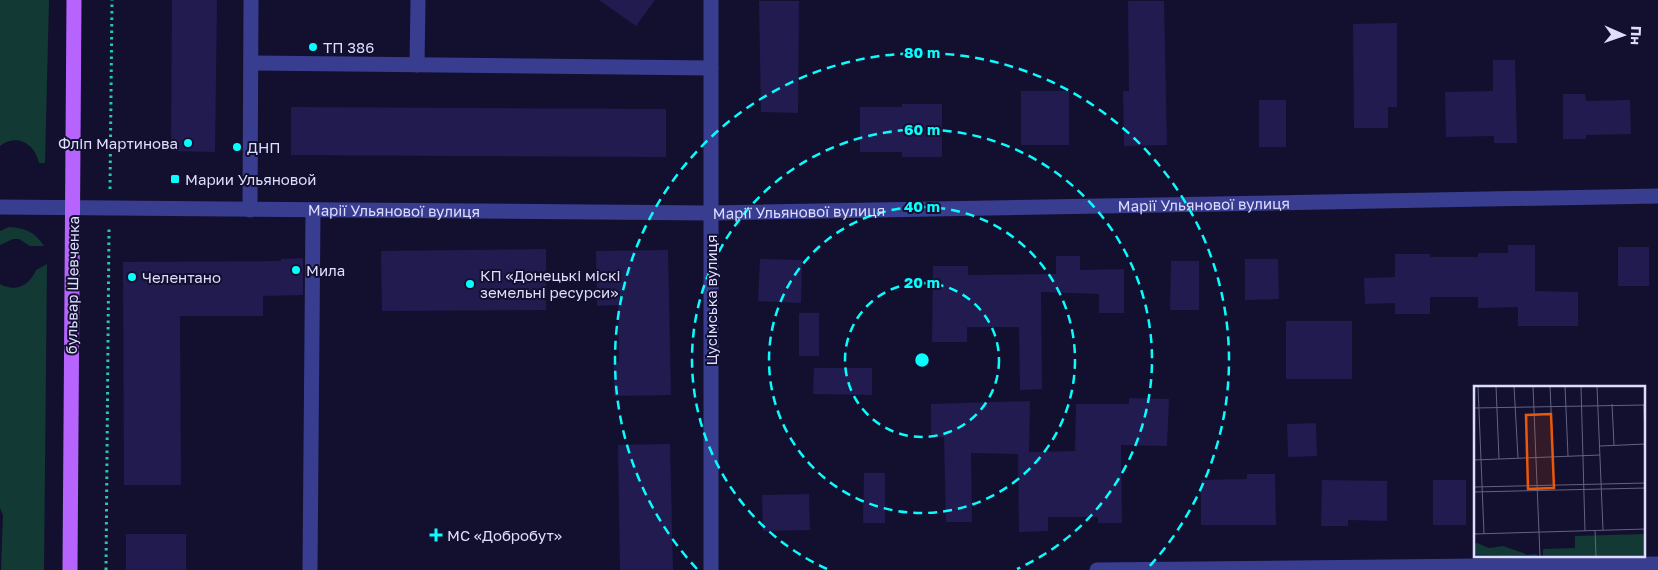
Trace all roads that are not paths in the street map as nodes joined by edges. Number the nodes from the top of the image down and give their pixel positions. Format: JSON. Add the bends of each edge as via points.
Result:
{"nodes":[{"id":1,"x":74,"y":0,"type":"edge"},
{"id":2,"x":251,"y":0,"type":"edge"},
{"id":3,"x":418,"y":0,"type":"edge"},
{"id":4,"x":711,"y":0,"type":"edge"},
{"id":5,"x":251,"y":63,"type":"junction"},
{"id":6,"x":417,"y":65,"type":"junction"},
{"id":7,"x":711,"y":68,"type":"junction"},
{"id":8,"x":1658,"y":196,"type":"edge"},
{"id":9,"x":0,"y":207,"type":"edge"},
{"id":10,"x":72,"y":207,"type":"junction"},
{"id":11,"x":250,"y":210,"type":"junction"},
{"id":12,"x":313,"y":211,"type":"junction"},
{"id":13,"x":711,"y":213,"type":"junction"},
{"id":14,"x":1658,"y":564,"type":"edge"},
{"id":15,"x":70,"y":570,"type":"edge"},
{"id":16,"x":310,"y":570,"type":"edge"},
{"id":17,"x":711,"y":570,"type":"edge"},
{"id":18,"x":1097,"y":570,"type":"edge"}],
"edges":[{"from":1,"to":10,"type":"main road","name":"бульвар Шевченка"},
{"from":2,"to":5,"type":"street"},
{"from":3,"to":6,"type":"street"},
{"from":4,"to":7,"type":"street","name":"Цусімська вулиця"},
{"from":5,"to":6,"type":"street"},
{"from":5,"to":11,"type":"street"},
{"from":6,"to":7,"type":"street"},
{"from":7,"to":13,"type":"street","name":"Цусімська вулиця"},
{"from":8,"to":13,"type":"street","name":"Марії Ульянової вулиця"},
{"from":9,"to":10,"type":"street","name":"Марії Ульянової вулиця"},
{"from":10,"to":11,"type":"street","name":"Марії Ульянової вулиця"},
{"from":10,"to":15,"type":"main road","name":"бульвар Шевченка"},
{"from":11,"to":12,"type":"street","name":"Марії Ульянової вулиця"},
{"from":12,"to":13,"type":"street","name":"Марії Ульянової вулиця"},
{"from":12,"to":16,"type":"street"},
{"from":13,"to":17,"type":"street","name":"Цусімська вулиця"},
{"from":14,"to":18,"type":"street"}]}
